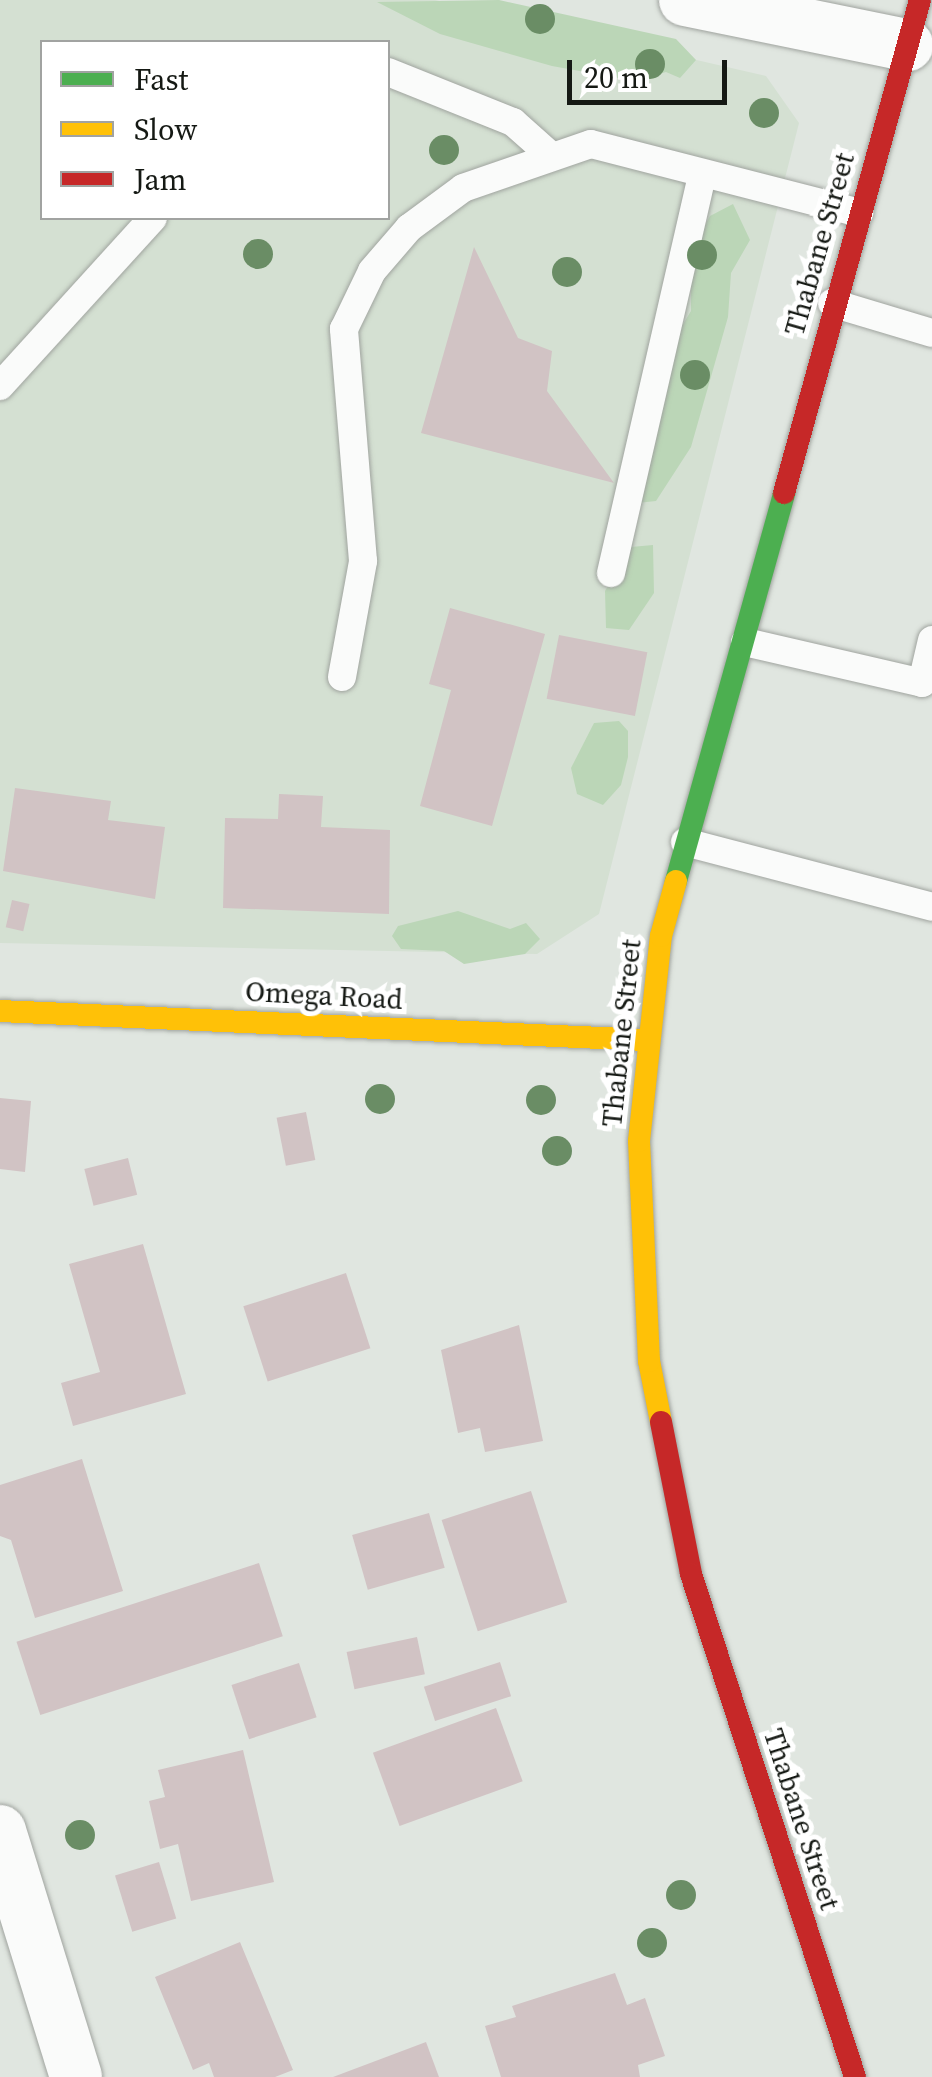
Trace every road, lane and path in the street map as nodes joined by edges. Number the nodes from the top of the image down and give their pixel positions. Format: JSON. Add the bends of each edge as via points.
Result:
{"nodes":[{"id":1,"x":685,"y":0,"type":"edge"},
{"id":2,"x":913,"y":23,"type":"edge"},
{"id":3,"x":390,"y":73,"type":"edge"},
{"id":4,"x":549,"y":154,"type":"junction"},
{"id":5,"x":702,"y":175,"type":"junction"},
{"id":6,"x":859,"y":213,"type":"junction"},
{"id":7,"x":150,"y":220,"type":"edge"},
{"id":8,"x":832,"y":303,"type":"junction"},
{"id":9,"x":932,"y":333,"type":"edge"},
{"id":10,"x":0,"y":386,"type":"edge"},
{"id":11,"x":611,"y":573,"type":"dead end"},
{"id":12,"x":932,"y":640,"type":"edge"},
{"id":13,"x":745,"y":642,"type":"junction"},
{"id":14,"x":342,"y":676,"type":"dead end"},
{"id":15,"x":686,"y":842,"type":"junction"},
{"id":16,"x":932,"y":907,"type":"edge"},
{"id":17,"x":0,"y":1011,"type":"edge"},
{"id":18,"x":646,"y":1040,"type":"junction"},
{"id":19,"x":0,"y":1832,"type":"edge"},
{"id":20,"x":76,"y":2077,"type":"edge"},
{"id":21,"x":855,"y":2077,"type":"edge"}],
"edges":[{"from":1,"to":2,"type":"street"},
{"from":2,"to":6,"type":"street","name":"Thabane Street"},
{"from":3,"to":4,"type":"lane","via":[[513,122]]},
{"from":4,"to":5,"type":"lane","via":[[591,144]]},
{"from":4,"to":14,"type":"lane","via":[[463,188],[410,228],[372,272],[344,329],[364,561]]},
{"from":5,"to":6,"type":"lane"},
{"from":5,"to":11,"type":"lane"},
{"from":6,"to":8,"type":"street","name":"Thabane Street"},
{"from":7,"to":10,"type":"lane"},
{"from":8,"to":9,"type":"lane"},
{"from":8,"to":13,"type":"street","name":"Thabane Street"},
{"from":12,"to":13,"type":"lane","via":[[922,682]]},
{"from":13,"to":15,"type":"street","name":"Thabane Street"},
{"from":15,"to":16,"type":"lane"},
{"from":15,"to":18,"type":"street","name":"Thabane Street"},
{"from":17,"to":18,"type":"street","name":"Omega Road"},
{"from":18,"to":21,"type":"street","name":"Thabane Street","via":[[638,1141],[649,1361],[687,1555]]},
{"from":19,"to":20,"type":"street"}]}
